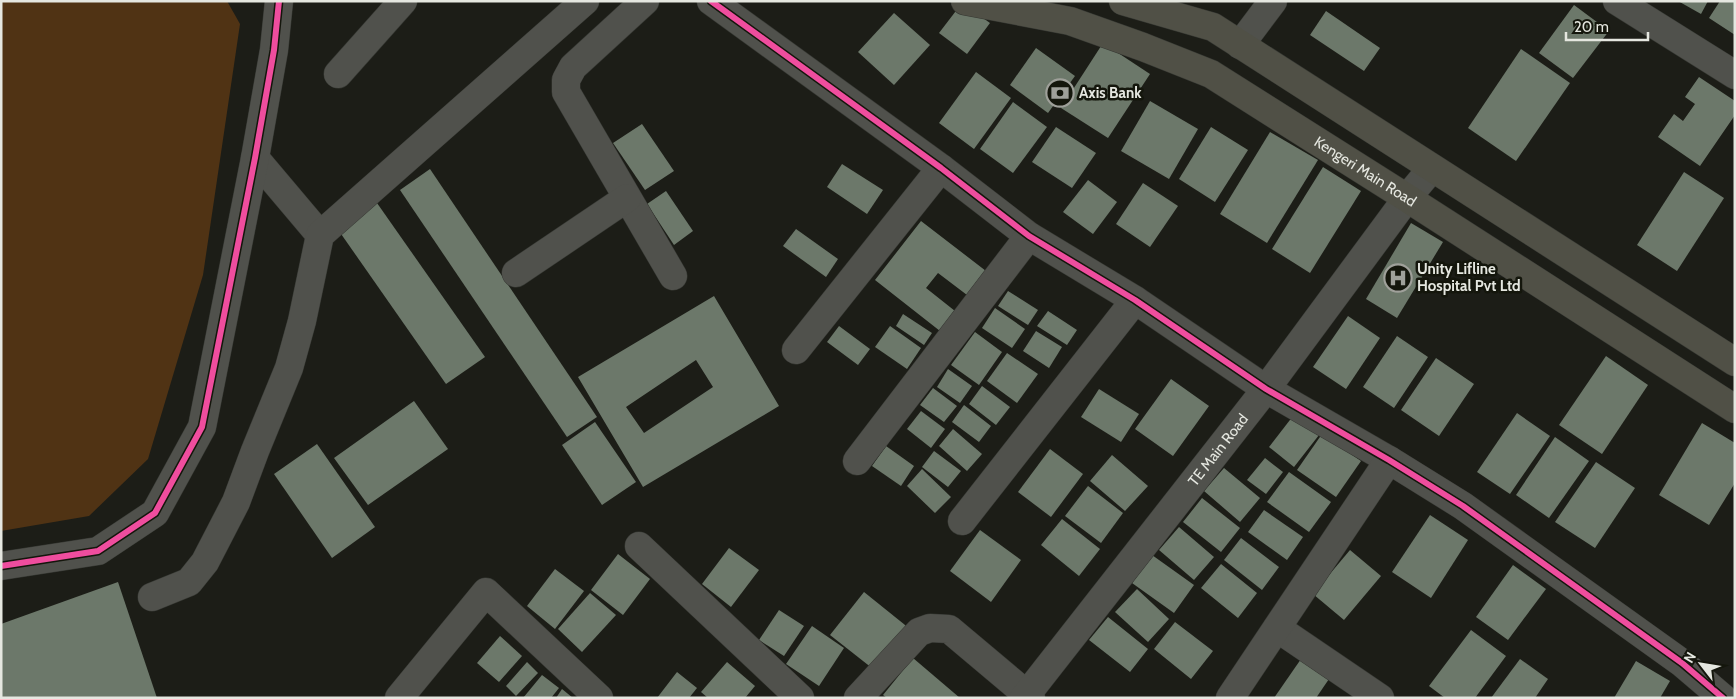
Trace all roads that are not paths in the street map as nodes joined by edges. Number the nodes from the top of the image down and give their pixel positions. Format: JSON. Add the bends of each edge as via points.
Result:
{"nodes":[{"id":1,"x":279,"y":1,"type":"edge"},
{"id":2,"x":403,"y":1,"type":"edge"},
{"id":3,"x":585,"y":1,"type":"edge"},
{"id":4,"x":645,"y":1,"type":"edge"},
{"id":5,"x":711,"y":1,"type":"edge"},
{"id":6,"x":965,"y":1,"type":"edge"},
{"id":7,"x":1123,"y":1,"type":"edge"},
{"id":8,"x":1274,"y":1,"type":"edge"},
{"id":9,"x":1616,"y":1,"type":"edge"},
{"id":10,"x":1240,"y":46,"type":"junction"},
{"id":11,"x":338,"y":74,"type":"dead end"},
{"id":12,"x":1735,"y":75,"type":"edge"},
{"id":13,"x":255,"y":158,"type":"junction"},
{"id":14,"x":941,"y":168,"type":"junction"},
{"id":15,"x":1432,"y":168,"type":"junction"},
{"id":16,"x":627,"y":198,"type":"junction"},
{"id":17,"x":1407,"y":198,"type":"junction"},
{"id":18,"x":320,"y":235,"type":"junction"},
{"id":19,"x":1028,"y":236,"type":"junction"},
{"id":20,"x":516,"y":273,"type":"dead end"},
{"id":21,"x":673,"y":276,"type":"dead end"},
{"id":22,"x":1135,"y":300,"type":"junction"},
{"id":23,"x":796,"y":350,"type":"dead end"},
{"id":24,"x":1735,"y":362,"type":"edge"},
{"id":25,"x":1266,"y":389,"type":"junction"},
{"id":26,"x":1735,"y":409,"type":"edge"},
{"id":27,"x":1389,"y":460,"type":"junction"},
{"id":28,"x":857,"y":461,"type":"dead end"},
{"id":29,"x":962,"y":521,"type":"dead end"},
{"id":30,"x":639,"y":546,"type":"dead end"},
{"id":31,"x":1,"y":566,"type":"edge"},
{"id":32,"x":152,"y":597,"type":"dead end"},
{"id":33,"x":1277,"y":628,"type":"junction"},
{"id":34,"x":1027,"y":696,"type":"edge"},
{"id":35,"x":399,"y":698,"type":"edge"},
{"id":36,"x":599,"y":698,"type":"edge"},
{"id":37,"x":800,"y":698,"type":"edge"},
{"id":38,"x":858,"y":698,"type":"edge"},
{"id":39,"x":1230,"y":698,"type":"edge"},
{"id":40,"x":1380,"y":698,"type":"edge"},
{"id":41,"x":1723,"y":698,"type":"edge"}],
"edges":[{"from":1,"to":13,"type":"street"},
{"from":2,"to":11,"type":"street"},
{"from":3,"to":18,"type":"street"},
{"from":4,"to":16,"type":"street","via":[[573,67],[566,80],[566,92]]},
{"from":5,"to":14,"type":"street"},
{"from":6,"to":17,"type":"main road","name":"Kengeri Main Road","via":[[1070,22],[1211,74]]},
{"from":7,"to":10,"type":"main road","via":[[1213,27]]},
{"from":8,"to":10,"type":"street"},
{"from":9,"to":12,"type":"street"},
{"from":10,"to":15,"type":"main road"},
{"from":13,"to":18,"type":"street"},
{"from":13,"to":31,"type":"street","via":[[202,427],[155,513],[98,551]]},
{"from":14,"to":19,"type":"street"},
{"from":14,"to":23,"type":"street"},
{"from":15,"to":17,"type":"street","name":"TE Main Road"},
{"from":15,"to":24,"type":"main road"},
{"from":16,"to":20,"type":"street"},
{"from":16,"to":21,"type":"street"},
{"from":17,"to":25,"type":"street","name":"TE Main Road"},
{"from":17,"to":26,"type":"main road","name":"Kengeri Main Road"},
{"from":18,"to":32,"type":"street","via":[[289,368],[236,502],[205,562],[189,582]]},
{"from":19,"to":22,"type":"street"},
{"from":19,"to":28,"type":"street"},
{"from":22,"to":25,"type":"street"},
{"from":22,"to":29,"type":"street"},
{"from":25,"to":27,"type":"street"},
{"from":25,"to":34,"type":"street","name":"TE Main Road"},
{"from":27,"to":33,"type":"street"},
{"from":27,"to":41,"type":"street","via":[[1463,506],[1682,663]]},
{"from":30,"to":37,"type":"street"},
{"from":33,"to":39,"type":"street"},
{"from":33,"to":40,"type":"street"},
{"from":34,"to":38,"type":"street","via":[[949,629],[930,628],[919,632]]},
{"from":35,"to":36,"type":"street","via":[[486,592]]}]}
